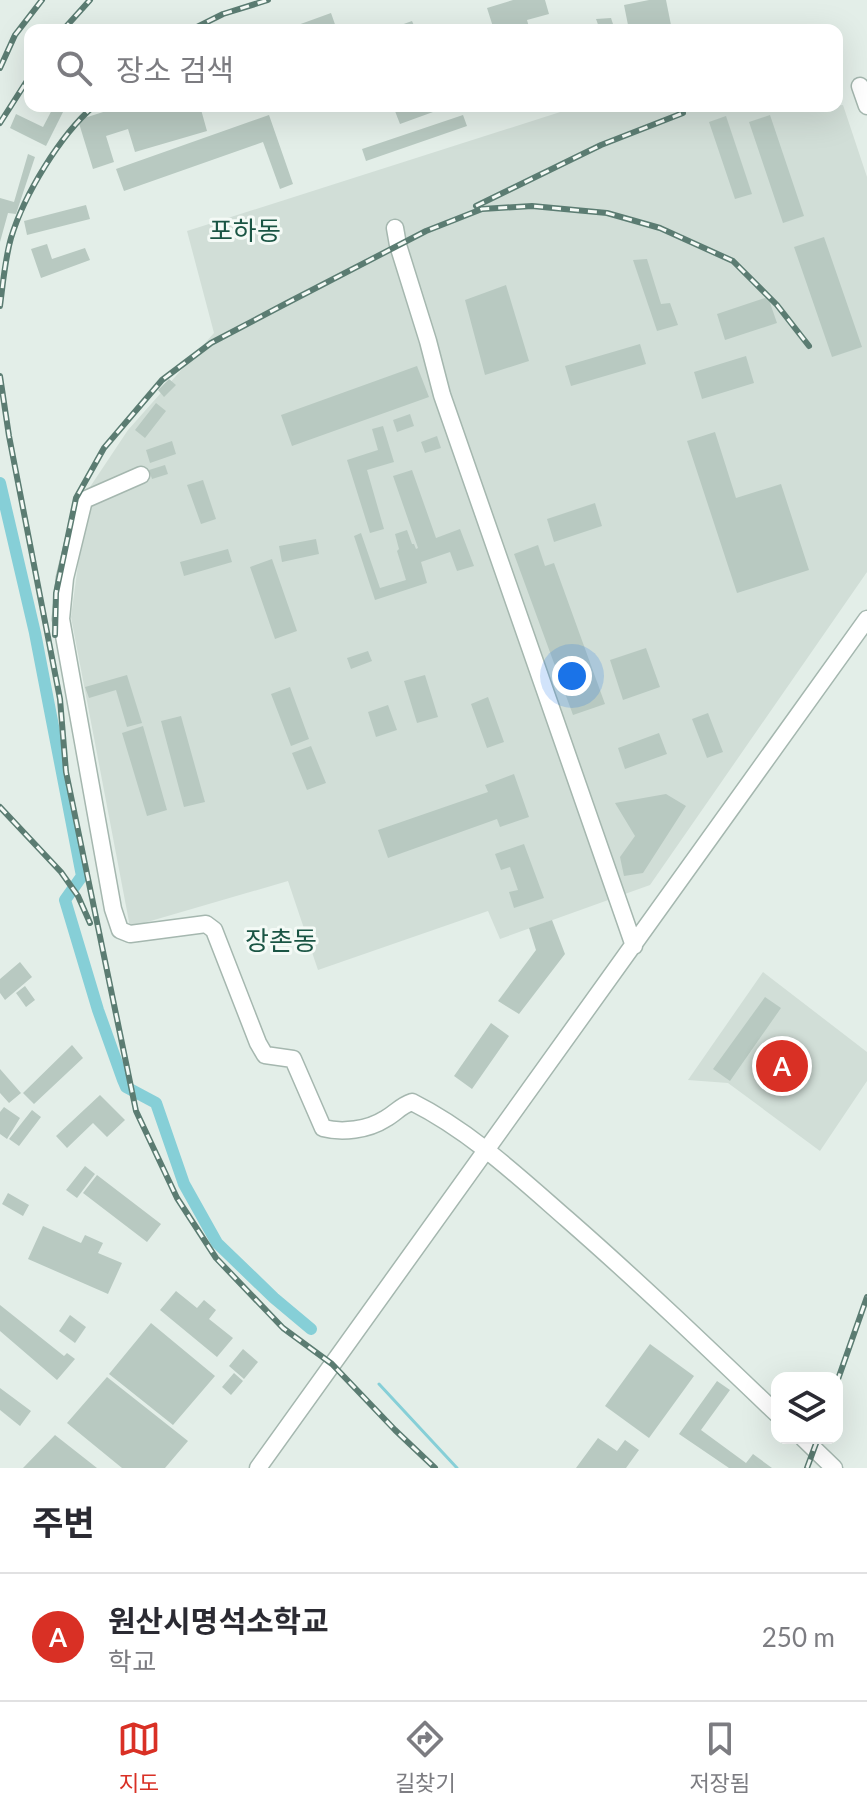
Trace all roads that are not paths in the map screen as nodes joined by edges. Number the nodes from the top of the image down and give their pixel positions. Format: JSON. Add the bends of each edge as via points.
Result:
{"nodes":[{"id":1,"x":860,"y":86,"type":"dead end"},
{"id":2,"x":867,"y":106,"type":"edge"},
{"id":3,"x":395,"y":228,"type":"dead end"},
{"id":4,"x":141,"y":475,"type":"dead end"},
{"id":5,"x":867,"y":619,"type":"edge"},
{"id":6,"x":634,"y":946,"type":"junction"},
{"id":7,"x":488,"y":1151,"type":"junction"},
{"id":8,"x":771,"y":1408,"type":"edge"},
{"id":9,"x":809,"y":1444,"type":"edge"},
{"id":10,"x":258,"y":1468,"type":"edge"},
{"id":11,"x":834,"y":1468,"type":"edge"}],
"edges":[{"from":1,"to":2,"type":"street"},
{"from":3,"to":6,"type":"street","via":[[442,395]]},
{"from":4,"to":7,"type":"street","via":[[84,500],[61,619],[120,930],[130,934],[206,924],[214,930],[258,1043],[265,1055],[293,1059],[323,1128],[340,1133],[385,1120],[412,1102]]},
{"from":5,"to":6,"type":"street"},
{"from":6,"to":7,"type":"street"},
{"from":7,"to":8,"type":"street","via":[[650,1292]]},
{"from":7,"to":10,"type":"street"},
{"from":9,"to":11,"type":"street"}]}
